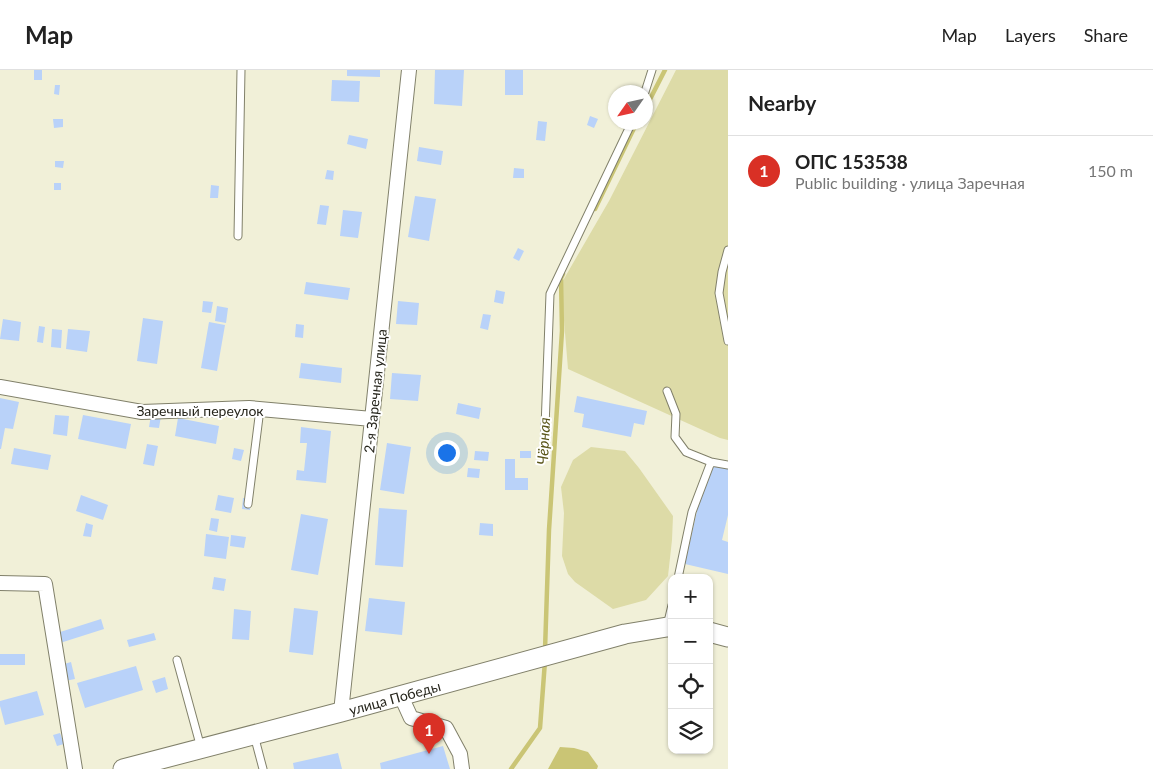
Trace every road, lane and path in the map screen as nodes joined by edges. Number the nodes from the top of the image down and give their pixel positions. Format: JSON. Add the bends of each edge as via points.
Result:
{"nodes":[{"id":1,"x":241,"y":70,"type":"edge"},
{"id":2,"x":409,"y":70,"type":"edge"},
{"id":3,"x":652,"y":70,"type":"edge"},
{"id":4,"x":648,"y":85,"type":"edge"},
{"id":5,"x":628,"y":130,"type":"edge"},
{"id":6,"x":238,"y":236,"type":"dead end"},
{"id":7,"x":728,"y":250,"type":"edge"},
{"id":8,"x":726,"y":319,"type":"edge"},
{"id":9,"x":728,"y":342,"type":"edge"},
{"id":10,"x":0,"y":387,"type":"edge"},
{"id":11,"x":667,"y":391,"type":"dead end"},
{"id":12,"x":260,"y":409,"type":"junction"},
{"id":13,"x":372,"y":419,"type":"junction"},
{"id":14,"x":544,"y":454,"type":"dead end"},
{"id":15,"x":711,"y":462,"type":"junction"},
{"id":16,"x":728,"y":465,"type":"edge"},
{"id":17,"x":248,"y":504,"type":"dead end"},
{"id":18,"x":679,"y":574,"type":"edge"},
{"id":19,"x":0,"y":583,"type":"edge"},
{"id":20,"x":668,"y":627,"type":"edge"},
{"id":21,"x":713,"y":633,"type":"edge"},
{"id":22,"x":728,"y":637,"type":"edge"},
{"id":23,"x":178,"y":660,"type":"dead end"},
{"id":24,"x":401,"y":696,"type":"junction"},
{"id":25,"x":341,"y":712,"type":"junction"},
{"id":26,"x":254,"y":734,"type":"junction"},
{"id":27,"x":201,"y":748,"type":"junction"},
{"id":28,"x":76,"y":769,"type":"edge"},
{"id":29,"x":123,"y":769,"type":"edge"},
{"id":30,"x":263,"y":769,"type":"edge"},
{"id":31,"x":462,"y":769,"type":"edge"}],
"edges":[{"from":1,"to":6,"type":"lane"},
{"from":2,"to":13,"type":"street","name":"2-я Заречная улица"},
{"from":3,"to":4,"type":"lane"},
{"from":5,"to":14,"type":"lane","via":[[550,294]]},
{"from":7,"to":8,"type":"lane","via":[[719,293]]},
{"from":8,"to":9,"type":"lane"},
{"from":10,"to":12,"type":"street","name":"Заречный переулок","via":[[142,412]]},
{"from":11,"to":15,"type":"lane","via":[[676,414],[675,437],[686,452]]},
{"from":12,"to":13,"type":"street","name":"Заречный переулок"},
{"from":12,"to":17,"type":"lane"},
{"from":13,"to":25,"type":"street","name":"2-я Заречная улица"},
{"from":15,"to":16,"type":"lane"},
{"from":15,"to":18,"type":"lane","via":[[692,512]]},
{"from":19,"to":28,"type":"street","via":[[45,584]]},
{"from":20,"to":24,"type":"street","name":"улица Победы","via":[[625,634]]},
{"from":21,"to":22,"type":"street"},
{"from":23,"to":27,"type":"lane"},
{"from":24,"to":25,"type":"street","name":"улица Победы"},
{"from":24,"to":31,"type":"street","via":[[411,718],[446,728],[460,754]]},
{"from":25,"to":26,"type":"street","name":"улица Победы"},
{"from":26,"to":27,"type":"street","name":"улица Победы"},
{"from":26,"to":30,"type":"lane"},
{"from":27,"to":29,"type":"street","name":"улица Победы"}]}
